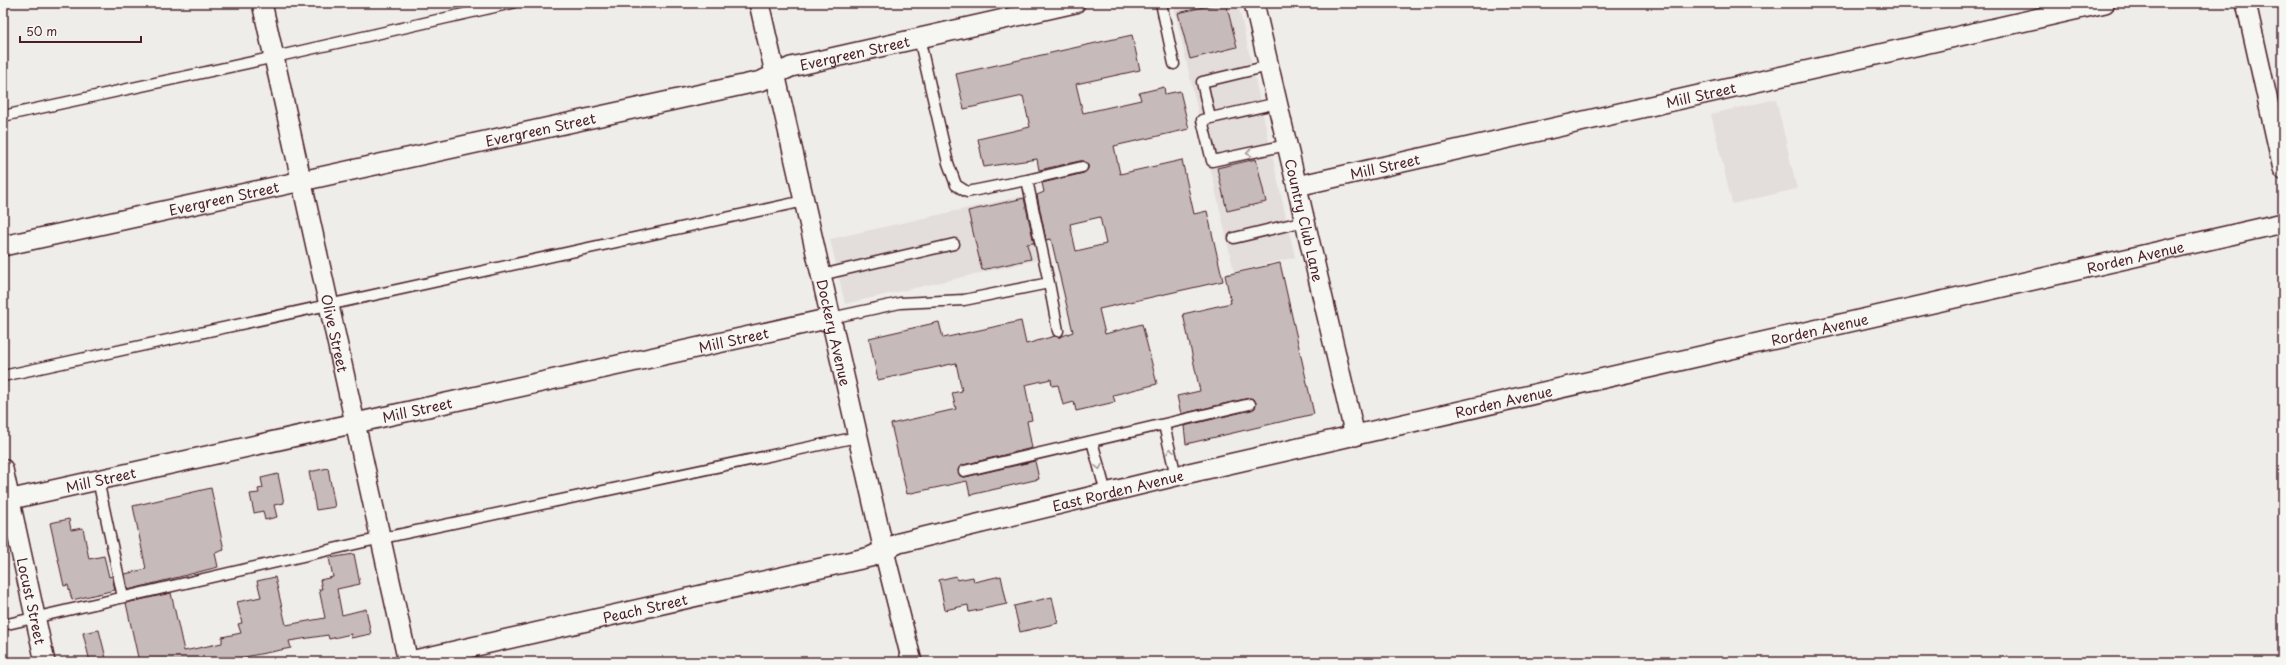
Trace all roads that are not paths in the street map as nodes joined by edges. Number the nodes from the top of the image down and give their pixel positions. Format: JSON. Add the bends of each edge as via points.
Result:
{"nodes":[{"id":1,"x":262,"y":3,"type":"edge"},
{"id":2,"x":512,"y":3,"type":"edge"},
{"id":3,"x":759,"y":3,"type":"edge"},
{"id":4,"x":1075,"y":3,"type":"edge"},
{"id":5,"x":1161,"y":3,"type":"edge"},
{"id":6,"x":1254,"y":3,"type":"edge"},
{"id":7,"x":2105,"y":3,"type":"edge"},
{"id":8,"x":2246,"y":3,"type":"edge"},
{"id":9,"x":919,"y":38,"type":"junction"},
{"id":10,"x":275,"y":58,"type":"junction"},
{"id":11,"x":1174,"y":64,"type":"dead end"},
{"id":12,"x":1269,"y":66,"type":"junction"},
{"id":13,"x":776,"y":74,"type":"junction"},
{"id":14,"x":1278,"y":103,"type":"junction"},
{"id":15,"x":3,"y":116,"type":"edge"},
{"id":16,"x":1210,"y":118,"type":"junction"},
{"id":17,"x":1287,"y":145,"type":"junction"},
{"id":18,"x":1082,"y":167,"type":"dead end"},
{"id":19,"x":2283,"y":169,"type":"edge"},
{"id":20,"x":303,"y":180,"type":"junction"},
{"id":21,"x":1027,"y":180,"type":"junction"},
{"id":22,"x":1297,"y":186,"type":"junction"},
{"id":23,"x":804,"y":201,"type":"junction"},
{"id":24,"x":1305,"y":221,"type":"junction"},
{"id":25,"x":2283,"y":223,"type":"edge"},
{"id":26,"x":1234,"y":238,"type":"dead end"},
{"id":27,"x":954,"y":244,"type":"dead end"},
{"id":28,"x":3,"y":246,"type":"edge"},
{"id":29,"x":822,"y":275,"type":"junction"},
{"id":30,"x":1049,"y":283,"type":"junction"},
{"id":31,"x":329,"y":306,"type":"junction"},
{"id":32,"x":831,"y":318,"type":"junction"},
{"id":33,"x":1058,"y":331,"type":"dead end"},
{"id":34,"x":3,"y":376,"type":"edge"},
{"id":35,"x":1250,"y":404,"type":"dead end"},
{"id":36,"x":356,"y":423,"type":"junction"},
{"id":37,"x":1164,"y":425,"type":"junction"},
{"id":38,"x":1355,"y":436,"type":"junction"},
{"id":39,"x":857,"y":437,"type":"junction"},
{"id":40,"x":1092,"y":441,"type":"junction"},
{"id":41,"x":3,"y":469,"type":"edge"},
{"id":42,"x":964,"y":471,"type":"dead end"},
{"id":43,"x":1176,"y":476,"type":"junction"},
{"id":44,"x":98,"y":480,"type":"junction"},
{"id":45,"x":1106,"y":493,"type":"junction"},
{"id":46,"x":6,"y":501,"type":"edge"},
{"id":47,"x":380,"y":539,"type":"junction"},
{"id":48,"x":884,"y":551,"type":"junction"},
{"id":49,"x":123,"y":597,"type":"junction"},
{"id":50,"x":35,"y":618,"type":"junction"},
{"id":51,"x":3,"y":625,"type":"edge"},
{"id":52,"x":46,"y":662,"type":"edge"},
{"id":53,"x":408,"y":662,"type":"edge"},
{"id":54,"x":912,"y":662,"type":"edge"}],
"edges":[{"from":1,"to":10,"type":"street","name":"Olive Street"},
{"from":2,"to":10,"type":"lane"},
{"from":3,"to":13,"type":"street","name":"Dockery Avenue"},
{"from":4,"to":9,"type":"street","name":"Evergreen Street"},
{"from":5,"to":11,"type":"lane"},
{"from":6,"to":12,"type":"street","name":"Country Club Lane"},
{"from":7,"to":22,"type":"street","name":"Mill Street"},
{"from":8,"to":19,"type":"street"},
{"from":9,"to":13,"type":"street","name":"Evergreen Street","via":[[791,67]]},
{"from":9,"to":21,"type":"lane","via":[[948,163],[956,185],[967,192]]},
{"from":10,"to":15,"type":"lane"},
{"from":10,"to":20,"type":"street","name":"Olive Street"},
{"from":12,"to":14,"type":"street","name":"Country Club Lane"},
{"from":12,"to":16,"type":"lane","via":[[1202,82]]},
{"from":13,"to":20,"type":"street","name":"Evergreen Street","via":[[760,81]]},
{"from":13,"to":23,"type":"street","name":"Dockery Avenue"},
{"from":14,"to":16,"type":"lane"},
{"from":14,"to":17,"type":"street","name":"Country Club Lane"},
{"from":17,"to":16,"type":"lane","one_way":true,"via":[[1212,161],[1202,120]]},
{"from":17,"to":22,"type":"street","name":"Country Club Lane"},
{"from":18,"to":21,"type":"lane"},
{"from":20,"to":28,"type":"street","name":"Evergreen Street"},
{"from":20,"to":31,"type":"street","name":"Olive Street"},
{"from":21,"to":30,"type":"lane"},
{"from":22,"to":24,"type":"street","name":"Country Club Lane"},
{"from":23,"to":29,"type":"street","name":"Dockery Avenue"},
{"from":23,"to":31,"type":"lane"},
{"from":24,"to":26,"type":"lane"},
{"from":24,"to":38,"type":"street","name":"Country Club Lane"},
{"from":25,"to":38,"type":"street","name":"Rorden Avenue"},
{"from":27,"to":29,"type":"lane"},
{"from":29,"to":32,"type":"street","name":"Dockery Avenue"},
{"from":30,"to":32,"type":"lane","via":[[964,300],[900,303]]},
{"from":30,"to":33,"type":"lane"},
{"from":31,"to":34,"type":"lane"},
{"from":31,"to":36,"type":"street","name":"Olive Street"},
{"from":32,"to":36,"type":"street","name":"Mill Street"},
{"from":32,"to":39,"type":"street","name":"Dockery Avenue"},
{"from":35,"to":37,"type":"lane"},
{"from":36,"to":44,"type":"street","name":"Mill Street"},
{"from":36,"to":47,"type":"street","name":"Olive Street"},
{"from":37,"to":40,"type":"lane"},
{"from":43,"to":37,"type":"lane","one_way":true},
{"from":38,"to":43,"type":"street","name":"East Rorden Avenue"},
{"from":39,"to":47,"type":"lane"},
{"from":39,"to":48,"type":"street","name":"Dockery Avenue"},
{"from":40,"to":42,"type":"lane"},
{"from":40,"to":45,"type":"lane","one_way":true},
{"from":41,"to":46,"type":"street","name":"Locust Street"},
{"from":43,"to":45,"type":"street","name":"East Rorden Avenue"},
{"from":44,"to":46,"type":"street","name":"Mill Street"},
{"from":44,"to":49,"type":"lane"},
{"from":45,"to":48,"type":"street","name":"East Rorden Avenue","via":[[899,543]]},
{"from":46,"to":50,"type":"street","name":"Locust Street"},
{"from":47,"to":49,"type":"lane"},
{"from":47,"to":53,"type":"street","name":"Olive Street"},
{"from":48,"to":53,"type":"street","name":"Peach Street","via":[[870,557]]},
{"from":48,"to":54,"type":"street","name":"Dockery Avenue"},
{"from":49,"to":50,"type":"lane"},
{"from":50,"to":51,"type":"lane"},
{"from":50,"to":52,"type":"street","name":"Locust Street"}]}
